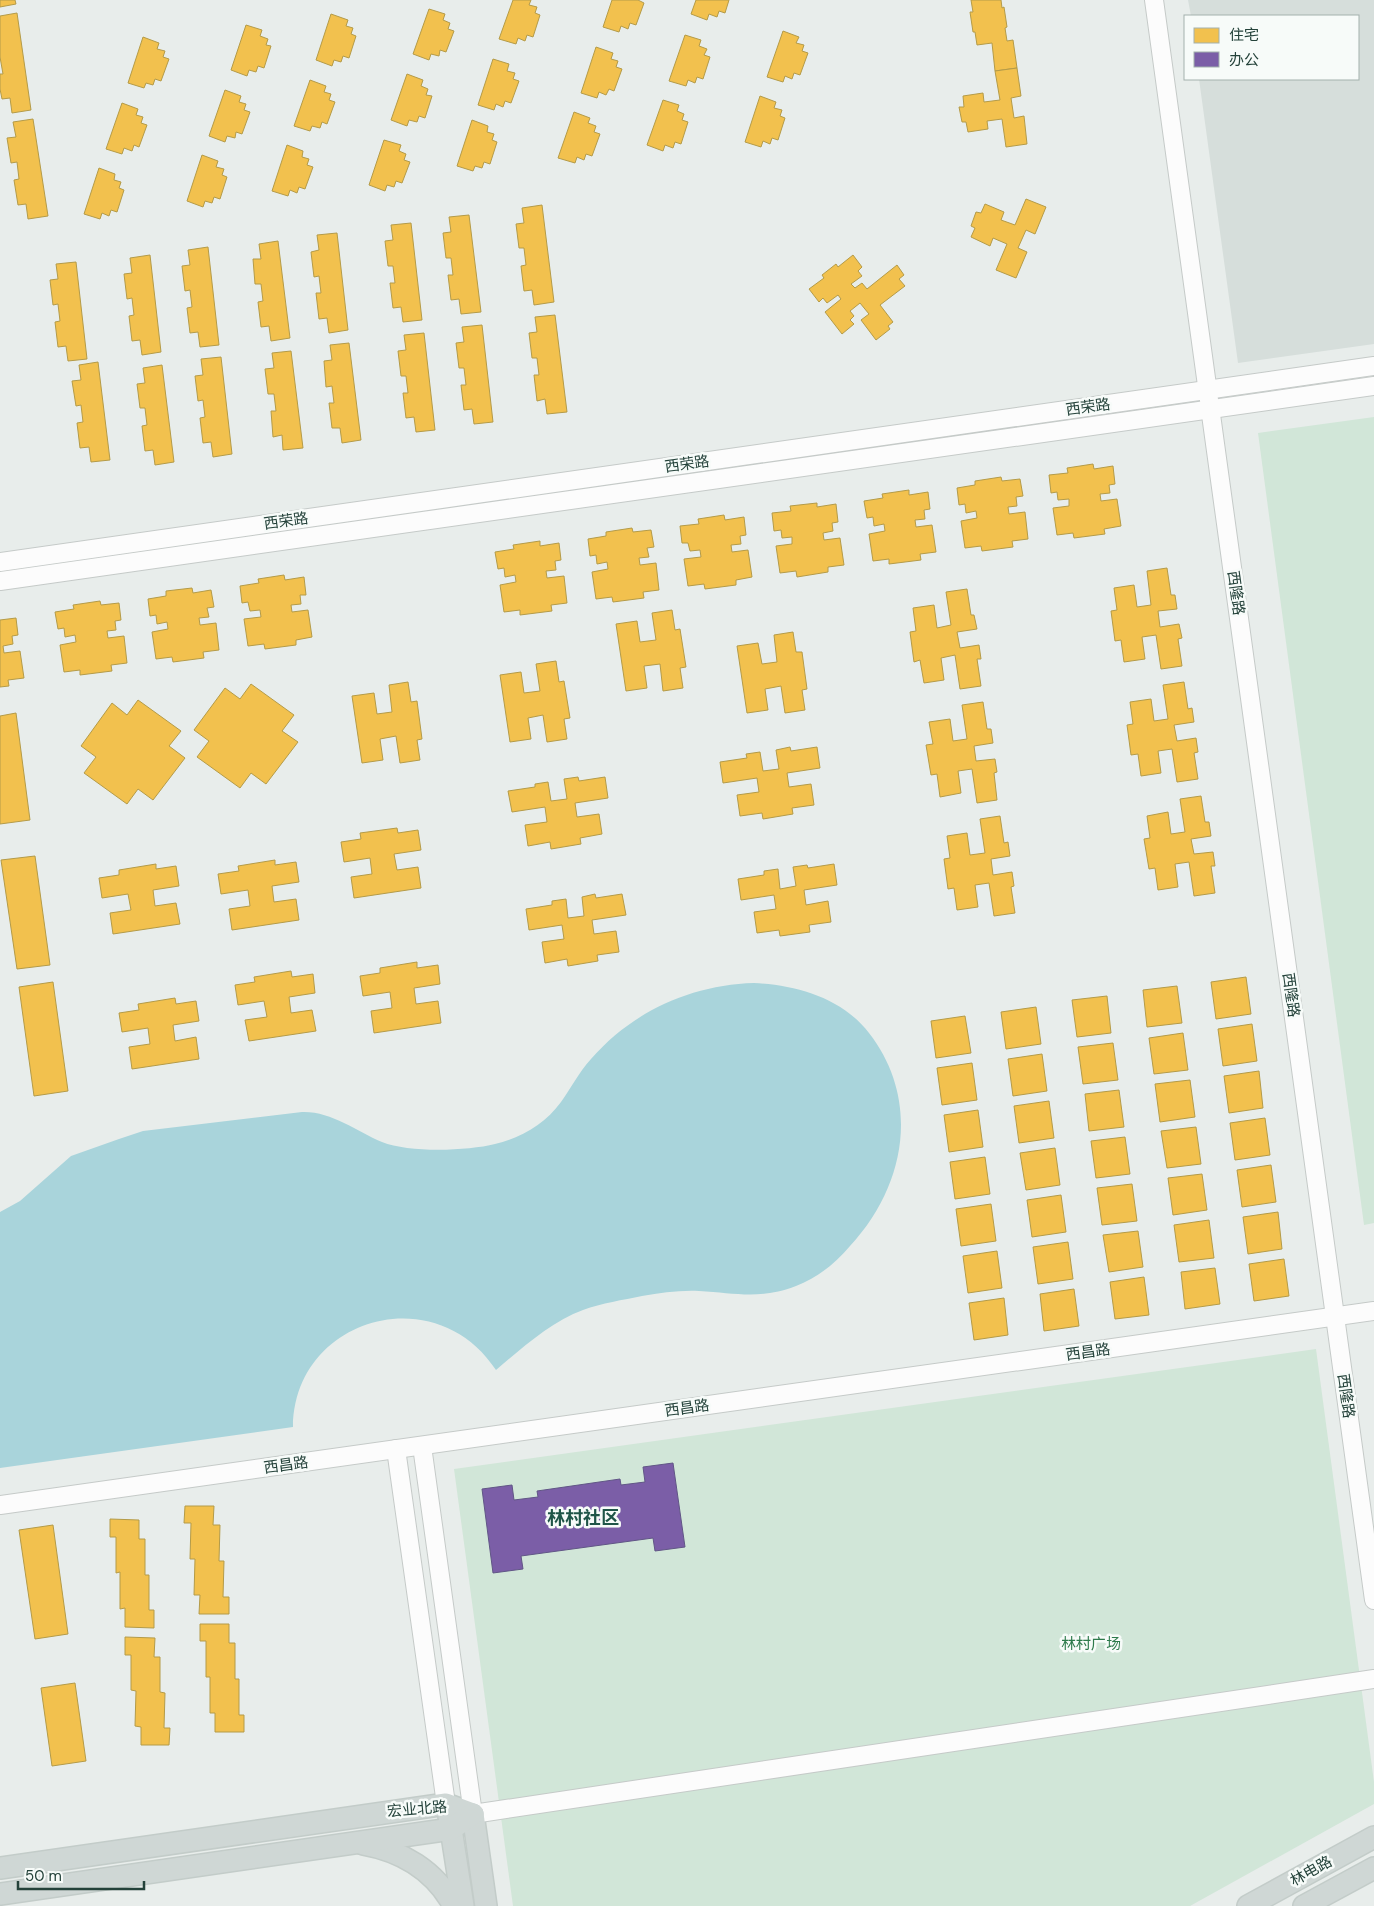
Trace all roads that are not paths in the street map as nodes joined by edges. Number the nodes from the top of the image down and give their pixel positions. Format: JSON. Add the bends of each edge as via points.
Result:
{"nodes":[{"id":1,"x":1154,"y":0,"type":"edge"},
{"id":2,"x":1374,"y":366,"type":"edge"},
{"id":3,"x":1374,"y":386,"type":"edge"},
{"id":4,"x":1208,"y":390,"type":"junction"},
{"id":5,"x":1211,"y":409,"type":"junction"},
{"id":6,"x":0,"y":562,"type":"edge"},
{"id":7,"x":0,"y":581,"type":"edge"},
{"id":8,"x":1374,"y":1311,"type":"edge"},
{"id":9,"x":1336,"y":1317,"type":"junction"},
{"id":10,"x":422,"y":1446,"type":"junction"},
{"id":11,"x":396,"y":1449,"type":"junction"},
{"id":12,"x":0,"y":1505,"type":"edge"},
{"id":13,"x":1374,"y":1600,"type":"edge"},
{"id":14,"x":1374,"y":1679,"type":"edge"},
{"id":15,"x":446,"y":1804,"type":"junction"},
{"id":16,"x":473,"y":1814,"type":"junction"},
{"id":17,"x":451,"y":1829,"type":"junction"},
{"id":18,"x":1374,"y":1837,"type":"edge"},
{"id":19,"x":348,"y":1843,"type":"junction"},
{"id":20,"x":0,"y":1868,"type":"edge"},
{"id":21,"x":1374,"y":1868,"type":"edge"},
{"id":22,"x":0,"y":1894,"type":"edge"},
{"id":23,"x":454,"y":1906,"type":"edge"},
{"id":24,"x":463,"y":1906,"type":"edge"},
{"id":25,"x":486,"y":1906,"type":"edge"},
{"id":26,"x":1248,"y":1906,"type":"edge"},
{"id":27,"x":1304,"y":1906,"type":"edge"}],
"edges":[{"from":1,"to":4,"type":"street","name":"西隆路"},
{"from":2,"to":4,"type":"street","name":"西荣路"},
{"from":3,"to":5,"type":"street","name":"西荣路"},
{"from":4,"to":5,"type":"street","name":"西隆路"},
{"from":4,"to":6,"type":"street","name":"西荣路"},
{"from":5,"to":7,"type":"street","name":"西荣路"},
{"from":5,"to":9,"type":"street","name":"西隆路"},
{"from":8,"to":9,"type":"street","name":"西昌路"},
{"from":9,"to":10,"type":"street","name":"西昌路"},
{"from":9,"to":13,"type":"street","name":"西隆路"},
{"from":10,"to":11,"type":"street","name":"西昌路"},
{"from":10,"to":16,"type":"street"},
{"from":11,"to":12,"type":"street","name":"西昌路"},
{"from":11,"to":15,"type":"street"},
{"from":14,"to":16,"type":"street"},
{"from":15,"to":16,"type":"main road","name":"宏业北路"},
{"from":15,"to":17,"type":"main road"},
{"from":15,"to":20,"type":"main road","name":"宏业北路"},
{"from":16,"to":17,"type":"main road","name":"宏业北路"},
{"from":16,"to":25,"type":"main road"},
{"from":17,"to":19,"type":"main road","name":"宏业北路"},
{"from":17,"to":24,"type":"main road"},
{"from":18,"to":26,"type":"main road","name":"林电路"},
{"from":19,"to":22,"type":"main road","name":"宏业北路"},
{"from":19,"to":23,"type":"main road","via":[[379,1847],[409,1859],[434,1879]]},
{"from":21,"to":27,"type":"main road","name":"林电路"}]}
